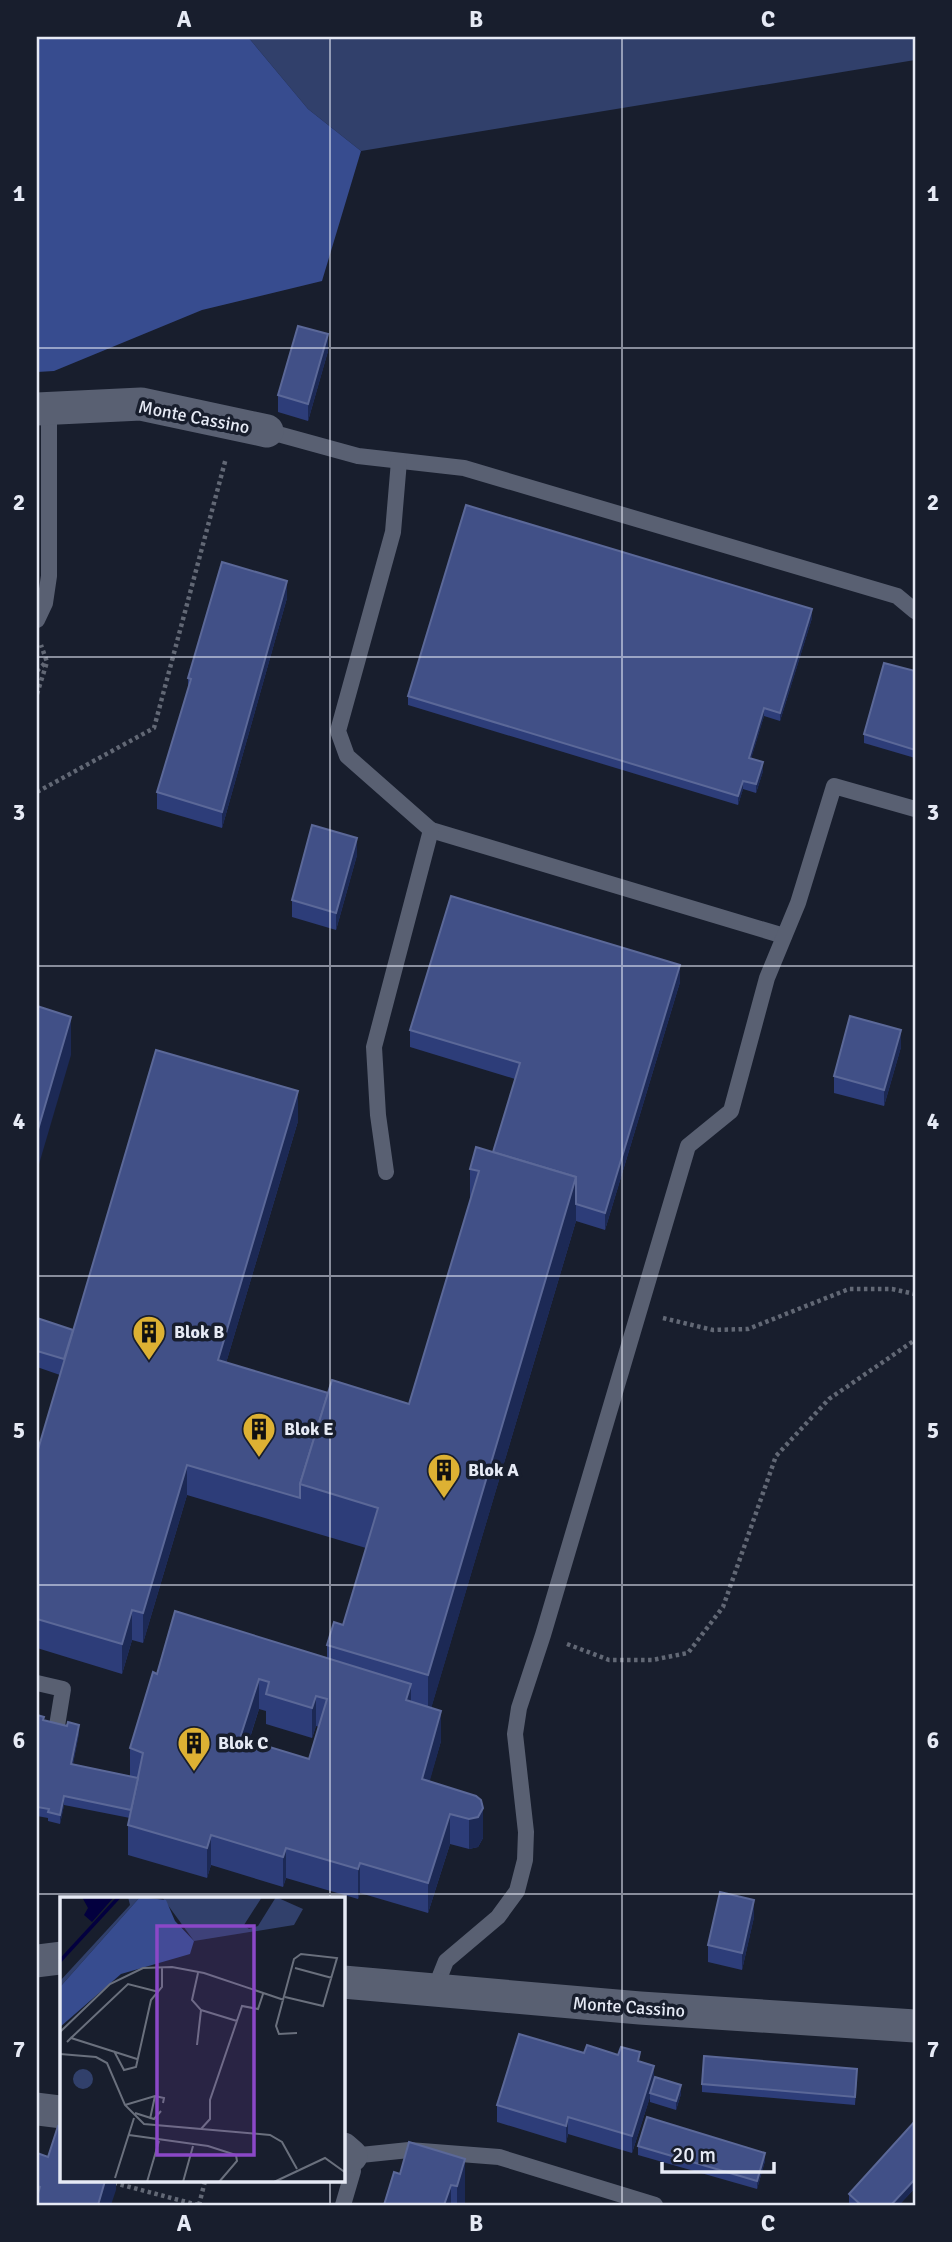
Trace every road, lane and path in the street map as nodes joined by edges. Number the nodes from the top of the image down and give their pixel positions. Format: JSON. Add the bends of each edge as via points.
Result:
{"nodes":[{"id":1,"x":43,"y":408,"type":"edge"},
{"id":2,"x":235,"y":424,"type":"junction"},
{"id":3,"x":267,"y":431,"type":"joint"},
{"id":4,"x":399,"y":461,"type":"junction"},
{"id":5,"x":915,"y":611,"type":"edge"},
{"id":6,"x":37,"y":620,"type":"edge"},
{"id":7,"x":37,"y":671,"type":"edge"},
{"id":8,"x":37,"y":694,"type":"edge"},
{"id":9,"x":37,"y":792,"type":"edge"},
{"id":10,"x":915,"y":809,"type":"edge"},
{"id":11,"x":431,"y":830,"type":"junction"},
{"id":12,"x":784,"y":936,"type":"junction"},
{"id":13,"x":387,"y":1172,"type":"dead end"},
{"id":14,"x":915,"y":1294,"type":"edge"},
{"id":15,"x":639,"y":1312,"type":"junction"},
{"id":16,"x":915,"y":1339,"type":"edge"},
{"id":17,"x":543,"y":1635,"type":"junction"},
{"id":18,"x":37,"y":1683,"type":"edge"},
{"id":19,"x":56,"y":1732,"type":"edge"},
{"id":20,"x":60,"y":1958,"type":"edge"},
{"id":21,"x":37,"y":1961,"type":"edge"},
{"id":22,"x":345,"y":1982,"type":"edge"},
{"id":23,"x":434,"y":1991,"type":"junction"},
{"id":24,"x":915,"y":2026,"type":"edge"},
{"id":25,"x":37,"y":2109,"type":"edge"},
{"id":26,"x":60,"y":2112,"type":"edge"},
{"id":27,"x":347,"y":2153,"type":"edge"},
{"id":28,"x":111,"y":2182,"type":"edge"},
{"id":29,"x":205,"y":2182,"type":"edge"},
{"id":30,"x":198,"y":2205,"type":"edge"},
{"id":31,"x":343,"y":2205,"type":"edge"},
{"id":32,"x":655,"y":2205,"type":"edge"}],
"edges":[{"from":1,"to":2,"type":"street","name":"Monte Cassino","via":[[141,404]]},
{"from":1,"to":6,"type":"lane","via":[[49,576]]},
{"from":2,"to":3,"type":"street","name":"Monte Cassino"},
{"from":2,"to":9,"type":"path","via":[[154,728]]},
{"from":3,"to":4,"type":"lane","via":[[358,456]]},
{"from":4,"to":5,"type":"lane","via":[[464,468],[897,596]]},
{"from":4,"to":11,"type":"lane","via":[[393,532],[338,731],[347,756]]},
{"from":7,"to":8,"type":"path","via":[[47,662]]},
{"from":10,"to":12,"type":"lane","via":[[834,786]]},
{"from":11,"to":12,"type":"lane"},
{"from":11,"to":13,"type":"lane","via":[[374,1047]]},
{"from":12,"to":15,"type":"lane","via":[[767,978],[731,1111],[688,1146]]},
{"from":14,"to":15,"type":"path","via":[[849,1289],[748,1329],[713,1330]]},
{"from":15,"to":17,"type":"lane"},
{"from":16,"to":17,"type":"path","via":[[829,1399],[776,1456],[723,1606],[688,1653],[652,1660],[609,1660]]},
{"from":17,"to":23,"type":"lane","via":[[515,1734],[526,1832],[517,1891],[498,1917],[446,1961]]},
{"from":18,"to":19,"type":"lane","via":[[63,1689]]},
{"from":20,"to":21,"type":"street"},
{"from":22,"to":23,"type":"street","name":"Monte Cassino"},
{"from":23,"to":24,"type":"street","name":"Monte Cassino"},
{"from":25,"to":26,"type":"street"},
{"from":27,"to":31,"type":"lane","via":[[354,2171]]},
{"from":27,"to":32,"type":"lane","via":[[410,2150],[499,2157]]},
{"from":28,"to":30,"type":"path"},
{"from":29,"to":30,"type":"path"}]}
